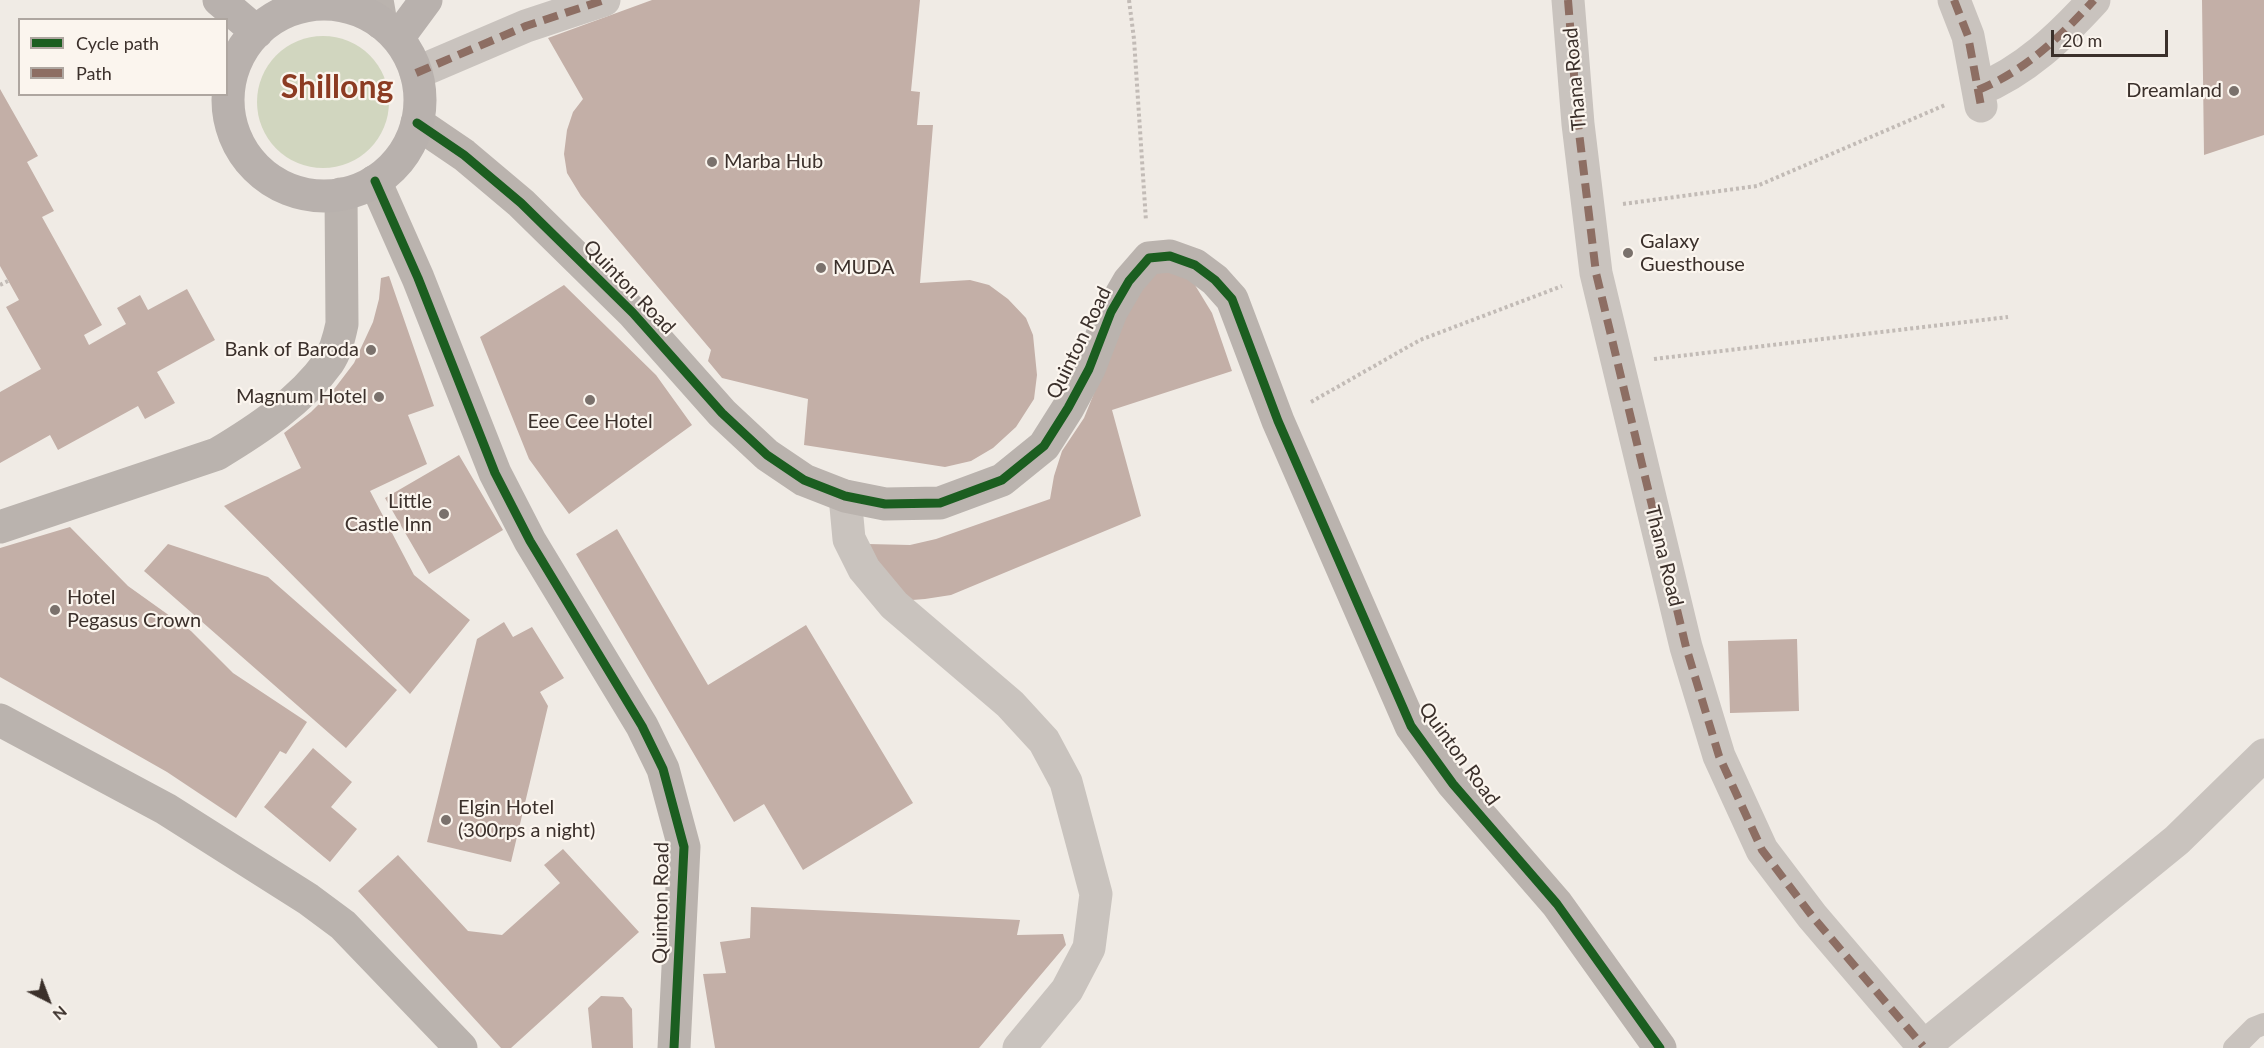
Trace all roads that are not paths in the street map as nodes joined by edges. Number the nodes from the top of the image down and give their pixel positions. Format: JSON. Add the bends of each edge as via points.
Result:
{"nodes":[{"id":1,"x":219,"y":0,"type":"edge"},
{"id":2,"x":426,"y":0,"type":"edge"},
{"id":3,"x":604,"y":0,"type":"edge"},
{"id":4,"x":1568,"y":0,"type":"edge"},
{"id":5,"x":1954,"y":0,"type":"edge"},
{"id":6,"x":2094,"y":0,"type":"edge"},
{"id":7,"x":329,"y":2,"type":"edge"},
{"id":8,"x":385,"y":20,"type":"edge"},
{"id":9,"x":257,"y":32,"type":"junction"},
{"id":10,"x":416,"y":73,"type":"junction"},
{"id":11,"x":417,"y":123,"type":"junction"},
{"id":12,"x":375,"y":181,"type":"junction"},
{"id":13,"x":341,"y":194,"type":"junction"},
{"id":14,"x":845,"y":496,"type":"junction"},
{"id":15,"x":0,"y":527,"type":"edge"},
{"id":16,"x":0,"y":720,"type":"edge"},
{"id":17,"x":2264,"y":755,"type":"edge"},
{"id":18,"x":2264,"y":1024,"type":"edge"},
{"id":19,"x":1936,"y":1043,"type":"edge"},
{"id":20,"x":461,"y":1048,"type":"edge"},
{"id":21,"x":674,"y":1048,"type":"edge"},
{"id":22,"x":1019,"y":1048,"type":"edge"},
{"id":23,"x":1660,"y":1048,"type":"edge"},
{"id":24,"x":2234,"y":1048,"type":"edge"}],
"edges":[{"from":1,"to":9,"type":"main road"},
{"from":2,"to":8,"type":"main road"},
{"from":3,"to":10,"type":"street","via":[[526,26]]},
{"from":4,"to":19,"type":"street","name":"Thana Road","via":[[1596,273],[1686,647],[1719,756],[1761,850],[1812,916]]},
{"from":5,"to":6,"type":"street","via":[[1968,36],[1980,98],[2031,61]]},
{"from":7,"to":8,"type":"main road"},
{"from":7,"to":9,"type":"main road","via":[[278,16]]},
{"from":8,"to":10,"type":"main road"},
{"from":9,"to":13,"type":"main road","via":[[240,53],[230,78],[227,105],[232,132],[245,156],[264,176],[287,189],[313,195]]},
{"from":10,"to":11,"type":"main road","via":[[420,98]]},
{"from":11,"to":12,"type":"main road","via":[[401,156]]},
{"from":11,"to":14,"type":"street","name":"Quinton Road","via":[[464,155],[521,203],[633,313],[722,413],[766,455],[804,480]]},
{"from":12,"to":13,"type":"main road"},
{"from":12,"to":21,"type":"street","name":"Quinton Road","via":[[495,472],[530,541],[642,726],[663,769],[684,847]]},
{"from":13,"to":15,"type":"street","via":[[342,324],[329,362],[302,392],[217,454]]},
{"from":14,"to":22,"type":"street","via":[[849,538],[864,569],[894,605],[1010,704],[1044,741],[1066,782],[1096,894],[1089,948],[1066,990]]},
{"from":14,"to":23,"type":"street","name":"Quinton Road","via":[[885,504],[940,503],[1002,480],[1044,446],[1089,369],[1111,312],[1129,281],[1149,258],[1170,256],[1195,265],[1232,299],[1278,421],[1412,726],[1453,784],[1557,904]]},
{"from":16,"to":20,"type":"street","via":[[166,809],[308,899],[343,925]]},
{"from":17,"to":19,"type":"street","via":[[2177,840]]},
{"from":18,"to":24,"type":"lane","via":[[2254,1028]]}]}
